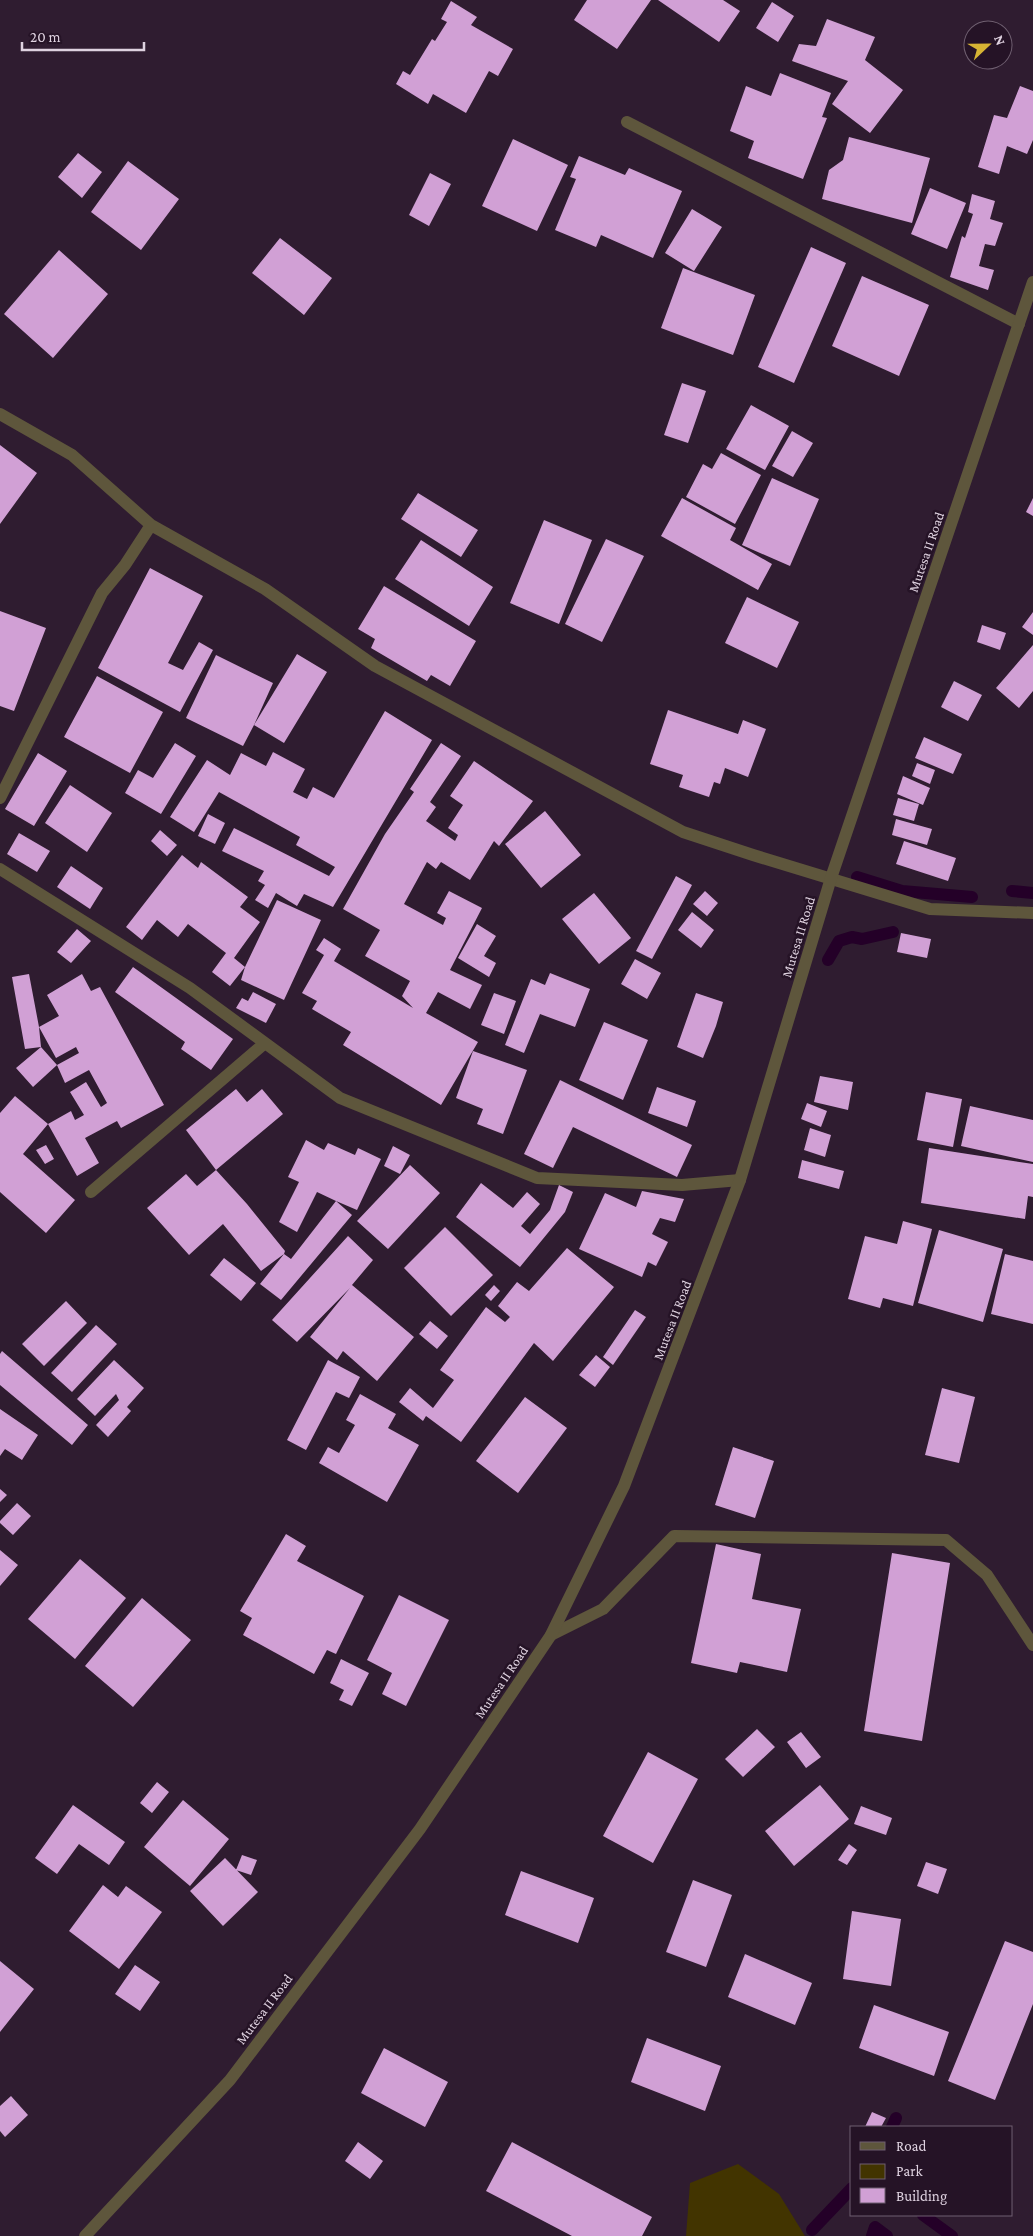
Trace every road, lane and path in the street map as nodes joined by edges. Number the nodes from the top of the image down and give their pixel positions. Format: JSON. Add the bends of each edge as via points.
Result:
{"nodes":[{"id":1,"x":627,"y":122,"type":"dead end"},
{"id":2,"x":1033,"y":282,"type":"edge"},
{"id":3,"x":1019,"y":324,"type":"junction"},
{"id":4,"x":0,"y":414,"type":"edge"},
{"id":5,"x":151,"y":525,"type":"junction"},
{"id":6,"x":0,"y":798,"type":"edge"},
{"id":7,"x":0,"y":869,"type":"edge"},
{"id":8,"x":831,"y":878,"type":"junction"},
{"id":9,"x":1033,"y":913,"type":"edge"},
{"id":10,"x":265,"y":1043,"type":"junction"},
{"id":11,"x":740,"y":1180,"type":"junction"},
{"id":12,"x":91,"y":1192,"type":"dead end"},
{"id":13,"x":551,"y":1635,"type":"junction"},
{"id":14,"x":1033,"y":1645,"type":"edge"},
{"id":15,"x":85,"y":2236,"type":"edge"}],
"edges":[{"from":1,"to":3,"type":"street"},
{"from":2,"to":3,"type":"street","name":"Mutesa II Road"},
{"from":3,"to":8,"type":"street","name":"Mutesa II Road"},
{"from":4,"to":5,"type":"street","via":[[72,455]]},
{"from":5,"to":6,"type":"street","via":[[102,593]]},
{"from":5,"to":8,"type":"street","via":[[265,590],[375,666],[683,832]]},
{"from":7,"to":10,"type":"street","via":[[190,988]]},
{"from":8,"to":9,"type":"street","via":[[930,909]]},
{"from":8,"to":11,"type":"street","name":"Mutesa II Road"},
{"from":10,"to":11,"type":"street","via":[[340,1098],[537,1178],[682,1185]]},
{"from":10,"to":12,"type":"street"},
{"from":11,"to":13,"type":"street","name":"Mutesa II Road","via":[[624,1486]]},
{"from":13,"to":14,"type":"street","via":[[603,1609],[674,1536],[946,1540],[987,1575]]},
{"from":13,"to":15,"type":"street","name":"Mutesa II Road","via":[[420,1829],[230,2080]]}]}
